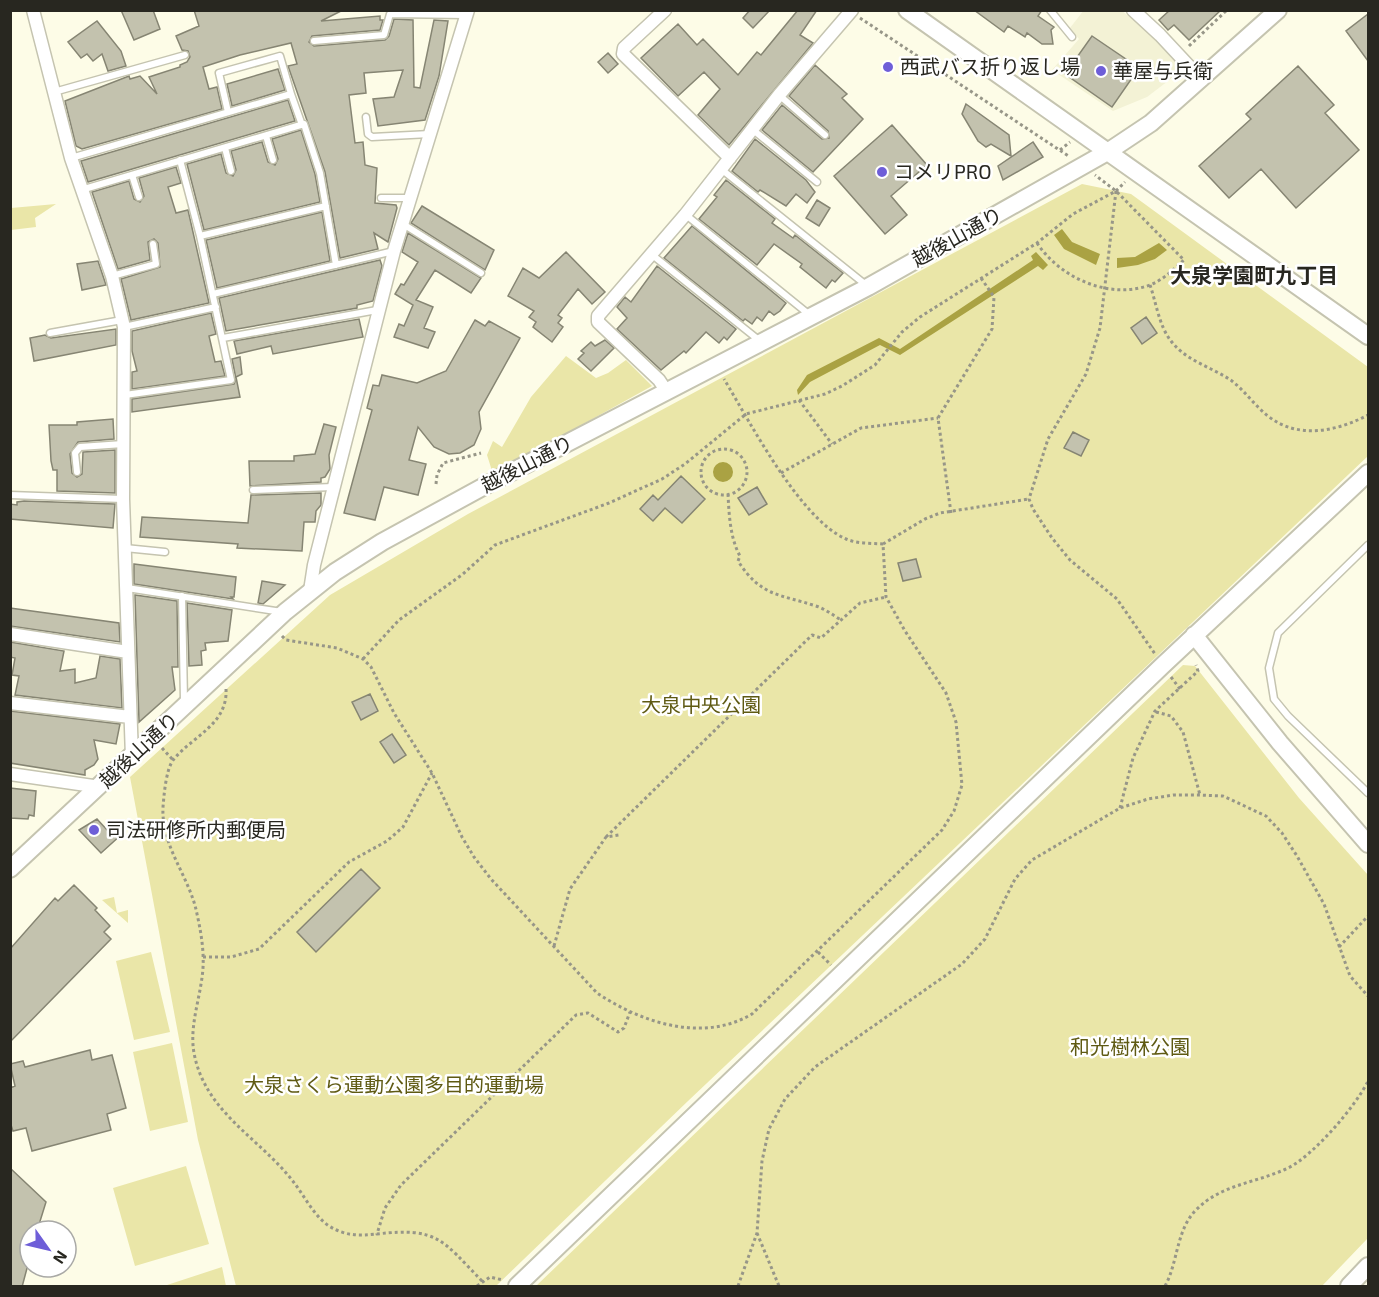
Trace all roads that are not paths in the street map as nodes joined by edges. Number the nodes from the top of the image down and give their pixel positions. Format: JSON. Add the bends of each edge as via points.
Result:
{"nodes":[{"id":1,"x":33,"y":10,"type":"edge"},
{"id":2,"x":665,"y":10,"type":"edge"},
{"id":3,"x":907,"y":10,"type":"edge"},
{"id":4,"x":1050,"y":10,"type":"edge"},
{"id":5,"x":1132,"y":10,"type":"edge"},
{"id":6,"x":852,"y":11,"type":"edge"},
{"id":7,"x":468,"y":13,"type":"edge"},
{"id":8,"x":1270,"y":13,"type":"edge"},
{"id":9,"x":1072,"y":37,"type":"dead end"},
{"id":10,"x":314,"y":41,"type":"dead end"},
{"id":11,"x":185,"y":55,"type":"dead end"},
{"id":12,"x":1202,"y":80,"type":"junction"},
{"id":13,"x":54,"y":92,"type":"junction"},
{"id":14,"x":291,"y":94,"type":"junction"},
{"id":15,"x":778,"y":95,"type":"junction"},
{"id":16,"x":228,"y":112,"type":"junction"},
{"id":17,"x":366,"y":117,"type":"dead end"},
{"id":18,"x":302,"y":125,"type":"junction"},
{"id":19,"x":752,"y":129,"type":"junction"},
{"id":20,"x":430,"y":134,"type":"junction"},
{"id":21,"x":825,"y":135,"type":"dead end"},
{"id":22,"x":266,"y":136,"type":"junction"},
{"id":23,"x":225,"y":148,"type":"junction"},
{"id":24,"x":1109,"y":151,"type":"junction"},
{"id":25,"x":71,"y":158,"type":"junction"},
{"id":26,"x":730,"y":158,"type":"junction"},
{"id":27,"x":180,"y":160,"type":"junction"},
{"id":28,"x":273,"y":160,"type":"dead end"},
{"id":29,"x":721,"y":169,"type":"junction"},
{"id":30,"x":231,"y":171,"type":"dead end"},
{"id":31,"x":132,"y":175,"type":"junction"},
{"id":32,"x":816,"y":182,"type":"dead end"},
{"id":33,"x":80,"y":190,"type":"junction"},
{"id":34,"x":139,"y":197,"type":"dead end"},
{"id":35,"x":381,"y":198,"type":"dead end"},
{"id":36,"x":410,"y":198,"type":"junction"},
{"id":37,"x":326,"y":206,"type":"junction"},
{"id":38,"x":685,"y":215,"type":"junction"},
{"id":39,"x":402,"y":224,"type":"junction"},
{"id":40,"x":200,"y":236,"type":"junction"},
{"id":41,"x":153,"y":244,"type":"dead end"},
{"id":42,"x":393,"y":251,"type":"junction"},
{"id":43,"x":650,"y":254,"type":"junction"},
{"id":44,"x":336,"y":265,"type":"junction"},
{"id":45,"x":481,"y":273,"type":"dead end"},
{"id":46,"x":112,"y":276,"type":"junction"},
{"id":47,"x":868,"y":287,"type":"junction"},
{"id":48,"x":213,"y":294,"type":"junction"},
{"id":49,"x":216,"y":307,"type":"junction"},
{"id":50,"x":377,"y":310,"type":"junction"},
{"id":51,"x":812,"y":317,"type":"junction"},
{"id":52,"x":124,"y":324,"type":"junction"},
{"id":53,"x":50,"y":333,"type":"dead end"},
{"id":54,"x":1368,"y":336,"type":"edge"},
{"id":55,"x":223,"y":338,"type":"junction"},
{"id":56,"x":763,"y":343,"type":"junction"},
{"id":57,"x":667,"y":392,"type":"junction"},
{"id":58,"x":125,"y":395,"type":"junction"},
{"id":59,"x":124,"y":444,"type":"junction"},
{"id":60,"x":77,"y":472,"type":"dead end"},
{"id":61,"x":1368,"y":473,"type":"edge"},
{"id":62,"x":333,"y":487,"type":"junction"},
{"id":63,"x":253,"y":490,"type":"dead end"},
{"id":64,"x":10,"y":495,"type":"edge"},
{"id":65,"x":123,"y":499,"type":"junction"},
{"id":66,"x":1368,"y":545,"type":"edge"},
{"id":67,"x":125,"y":548,"type":"junction"},
{"id":68,"x":165,"y":552,"type":"dead end"},
{"id":69,"x":127,"y":588,"type":"junction"},
{"id":70,"x":310,"y":591,"type":"junction"},
{"id":71,"x":182,"y":596,"type":"junction"},
{"id":72,"x":285,"y":612,"type":"junction"},
{"id":73,"x":10,"y":634,"type":"edge"},
{"id":74,"x":1194,"y":635,"type":"junction"},
{"id":75,"x":128,"y":652,"type":"junction"},
{"id":76,"x":10,"y":703,"type":"edge"},
{"id":77,"x":184,"y":707,"type":"junction"},
{"id":78,"x":130,"y":717,"type":"junction"},
{"id":79,"x":132,"y":757,"type":"junction"},
{"id":80,"x":10,"y":774,"type":"edge"},
{"id":81,"x":100,"y":787,"type":"junction"},
{"id":82,"x":1368,"y":793,"type":"edge"},
{"id":83,"x":1368,"y":844,"type":"edge"},
{"id":84,"x":10,"y":868,"type":"edge"},
{"id":85,"x":1368,"y":1266,"type":"edge"},
{"id":86,"x":513,"y":1285,"type":"edge"},
{"id":87,"x":1349,"y":1287,"type":"edge"}],
"edges":[{"from":1,"to":13,"type":"street"},
{"from":2,"to":26,"type":"street","via":[[624,48],[623,54]]},
{"from":3,"to":24,"type":"street"},
{"from":4,"to":9,"type":"lane"},
{"from":5,"to":12,"type":"street"},
{"from":6,"to":15,"type":"street"},
{"from":7,"to":10,"type":"lane","via":[[390,15],[384,35]]},
{"from":7,"to":20,"type":"street"},
{"from":8,"to":12,"type":"street","name":"越後山通り"},
{"from":11,"to":13,"type":"lane"},
{"from":12,"to":24,"type":"street","name":"越後山通り","via":[[1151,123]]},
{"from":13,"to":25,"type":"street"},
{"from":14,"to":16,"type":"lane"},
{"from":14,"to":16,"type":"lane","via":[[280,56],[220,72]]},
{"from":14,"to":18,"type":"lane"},
{"from":15,"to":19,"type":"street"},
{"from":15,"to":21,"type":"lane"},
{"from":16,"to":25,"type":"lane"},
{"from":17,"to":20,"type":"lane","via":[[372,137]]},
{"from":18,"to":22,"type":"lane"},
{"from":18,"to":37,"type":"lane","via":[[309,135]]},
{"from":19,"to":26,"type":"street"},
{"from":19,"to":32,"type":"lane"},
{"from":20,"to":36,"type":"street"},
{"from":22,"to":23,"type":"lane"},
{"from":22,"to":28,"type":"lane"},
{"from":23,"to":27,"type":"lane"},
{"from":23,"to":30,"type":"lane"},
{"from":24,"to":47,"type":"street","name":"越後山通り"},
{"from":24,"to":54,"type":"street"},
{"from":25,"to":33,"type":"street"},
{"from":26,"to":29,"type":"street"},
{"from":27,"to":31,"type":"lane"},
{"from":27,"to":40,"type":"lane"},
{"from":29,"to":38,"type":"street"},
{"from":29,"to":47,"type":"lane"},
{"from":31,"to":33,"type":"lane"},
{"from":31,"to":34,"type":"lane"},
{"from":33,"to":46,"type":"street"},
{"from":35,"to":36,"type":"lane"},
{"from":36,"to":39,"type":"street"},
{"from":37,"to":40,"type":"lane"},
{"from":37,"to":44,"type":"lane"},
{"from":38,"to":43,"type":"street"},
{"from":38,"to":51,"type":"lane"},
{"from":39,"to":42,"type":"street"},
{"from":39,"to":45,"type":"lane"},
{"from":40,"to":48,"type":"lane"},
{"from":41,"to":46,"type":"lane","via":[[156,264]]},
{"from":42,"to":44,"type":"lane"},
{"from":42,"to":50,"type":"street"},
{"from":43,"to":56,"type":"lane"},
{"from":43,"to":57,"type":"street","via":[[597,320]]},
{"from":44,"to":48,"type":"lane"},
{"from":46,"to":52,"type":"street"},
{"from":47,"to":51,"type":"street","name":"越後山通り"},
{"from":48,"to":49,"type":"lane"},
{"from":49,"to":52,"type":"lane"},
{"from":49,"to":55,"type":"lane"},
{"from":50,"to":55,"type":"lane"},
{"from":50,"to":62,"type":"street"},
{"from":51,"to":56,"type":"street","name":"越後山通り"},
{"from":52,"to":53,"type":"lane"},
{"from":52,"to":58,"type":"street"},
{"from":55,"to":58,"type":"lane","via":[[229,382]]},
{"from":56,"to":57,"type":"street","name":"越後山通り"},
{"from":57,"to":70,"type":"street","name":"越後山通り","via":[[382,542]]},
{"from":58,"to":59,"type":"street"},
{"from":59,"to":60,"type":"lane","via":[[80,447],[75,453]]},
{"from":59,"to":65,"type":"street"},
{"from":61,"to":74,"type":"street"},
{"from":62,"to":63,"type":"lane"},
{"from":62,"to":70,"type":"street"},
{"from":64,"to":65,"type":"lane"},
{"from":65,"to":67,"type":"street"},
{"from":66,"to":82,"type":"lane","via":[[1278,633],[1269,668],[1274,699]]},
{"from":67,"to":68,"type":"lane"},
{"from":67,"to":69,"type":"street"},
{"from":69,"to":71,"type":"lane"},
{"from":69,"to":75,"type":"street"},
{"from":70,"to":72,"type":"street","name":"越後山通り"},
{"from":71,"to":72,"type":"lane"},
{"from":71,"to":77,"type":"lane"},
{"from":72,"to":77,"type":"street","name":"越後山通り"},
{"from":73,"to":75,"type":"street"},
{"from":74,"to":83,"type":"street","via":[[1280,743]]},
{"from":74,"to":86,"type":"street"},
{"from":75,"to":78,"type":"street"},
{"from":76,"to":78,"type":"street"},
{"from":77,"to":79,"type":"street","name":"越後山通り"},
{"from":78,"to":79,"type":"street"},
{"from":79,"to":81,"type":"street","name":"越後山通り"},
{"from":80,"to":81,"type":"street"},
{"from":81,"to":84,"type":"street","name":"越後山通り"},
{"from":85,"to":87,"type":"street"}]}
